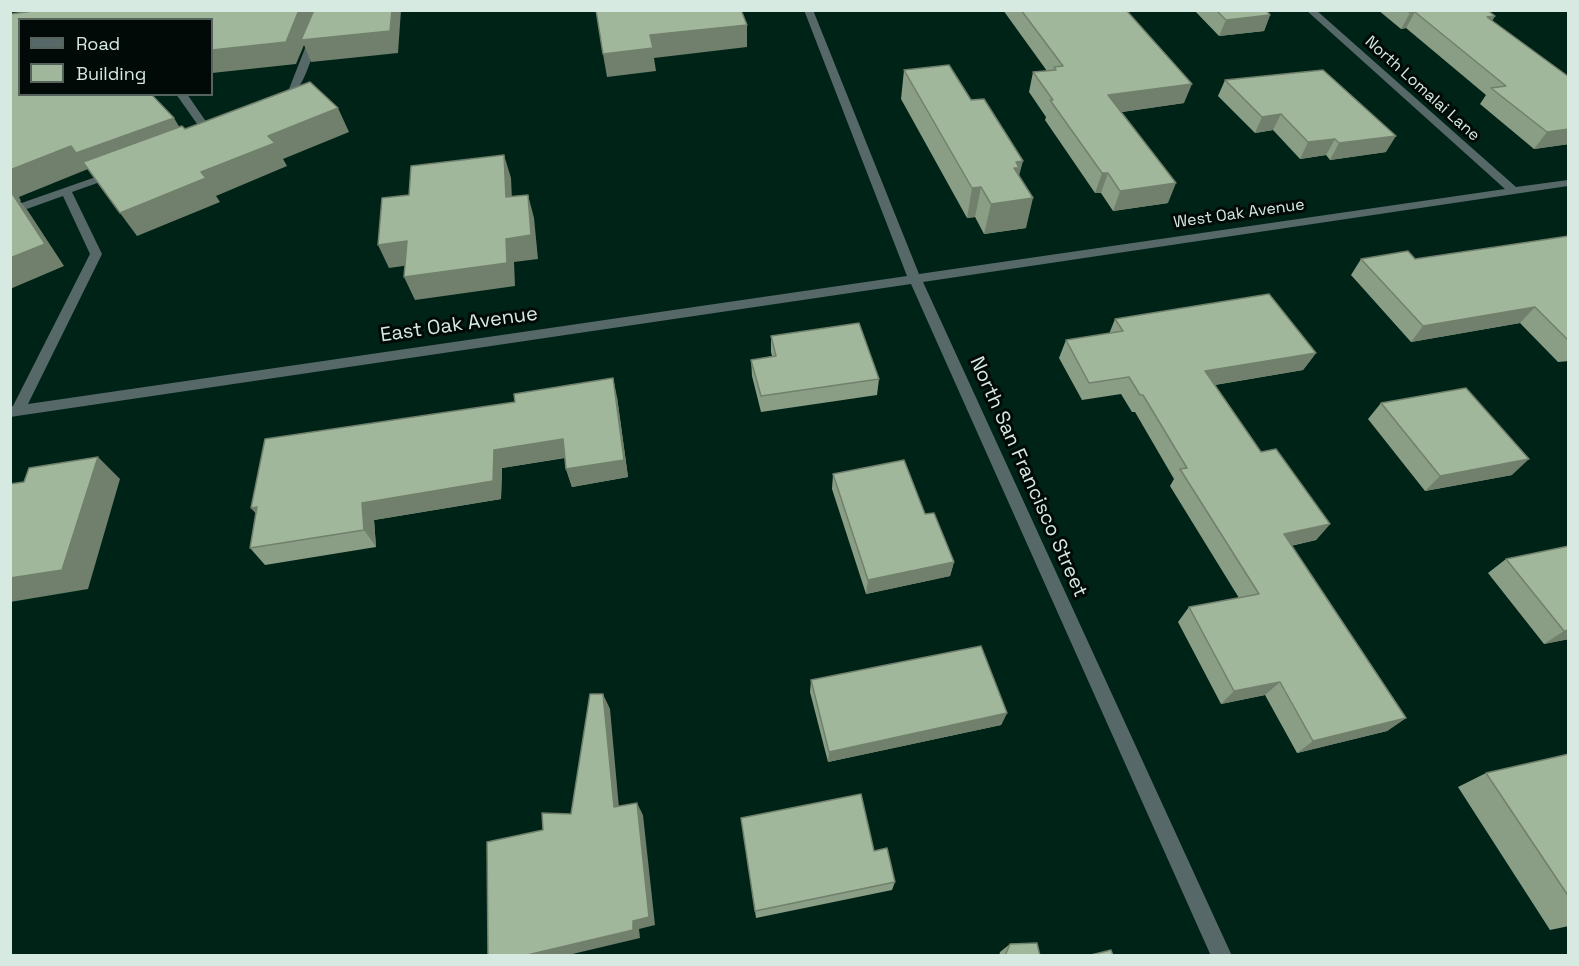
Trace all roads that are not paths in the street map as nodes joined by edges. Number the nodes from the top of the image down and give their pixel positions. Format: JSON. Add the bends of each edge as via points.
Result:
{"nodes":[{"id":1,"x":808,"y":10,"type":"edge"},
{"id":2,"x":1310,"y":10,"type":"edge"},
{"id":3,"x":317,"y":29,"type":"edge"},
{"id":4,"x":182,"y":96,"type":"edge"},
{"id":5,"x":274,"y":104,"type":"edge"},
{"id":6,"x":210,"y":136,"type":"edge"},
{"id":7,"x":129,"y":169,"type":"edge"},
{"id":8,"x":1569,"y":183,"type":"edge"},
{"id":9,"x":66,"y":191,"type":"junction"},
{"id":10,"x":1514,"y":191,"type":"junction"},
{"id":11,"x":10,"y":211,"type":"edge"},
{"id":12,"x":914,"y":277,"type":"junction"},
{"id":13,"x":14,"y":411,"type":"edge"},
{"id":14,"x":1222,"y":956,"type":"edge"}],
"edges":[{"from":1,"to":12,"type":"street","name":"North San Francisco Street"},
{"from":2,"to":10,"type":"street","name":"North Lomalai Lane"},
{"from":3,"to":5,"type":"street","via":[[292,91]]},
{"from":4,"to":6,"type":"street"},
{"from":7,"to":9,"type":"street"},
{"from":8,"to":10,"type":"street","name":"West Oak Avenue"},
{"from":9,"to":11,"type":"street"},
{"from":9,"to":13,"type":"street","via":[[96,254]]},
{"from":10,"to":12,"type":"street","name":"West Oak Avenue"},
{"from":12,"to":13,"type":"street","name":"East Oak Avenue"},
{"from":12,"to":14,"type":"street","name":"North San Francisco Street"}]}
